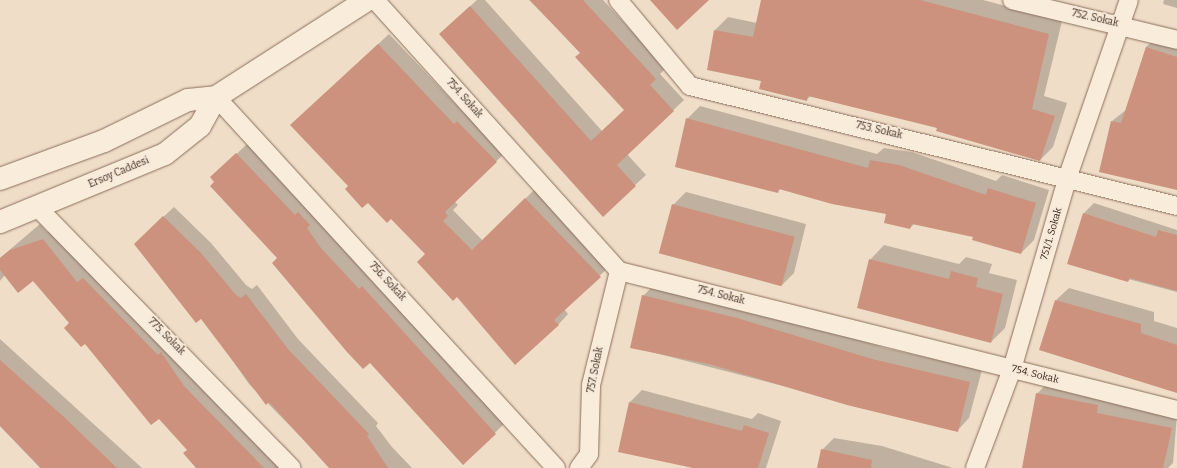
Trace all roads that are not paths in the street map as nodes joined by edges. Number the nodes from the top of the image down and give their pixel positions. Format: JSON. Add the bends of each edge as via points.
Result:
{"nodes":[{"id":1,"x":367,"y":0,"type":"edge"},
{"id":2,"x":375,"y":0,"type":"edge"},
{"id":3,"x":618,"y":0,"type":"edge"},
{"id":4,"x":1012,"y":0,"type":"edge"},
{"id":5,"x":1129,"y":0,"type":"edge"},
{"id":6,"x":1122,"y":25,"type":"junction"},
{"id":7,"x":1177,"y":40,"type":"edge"},
{"id":8,"x":216,"y":97,"type":"junction"},
{"id":9,"x":1068,"y":176,"type":"junction"},
{"id":10,"x":0,"y":179,"type":"edge"},
{"id":11,"x":1177,"y":206,"type":"edge"},
{"id":12,"x":38,"y":208,"type":"junction"},
{"id":13,"x":0,"y":222,"type":"edge"},
{"id":14,"x":620,"y":271,"type":"junction"},
{"id":15,"x":1012,"y":369,"type":"junction"},
{"id":16,"x":1177,"y":410,"type":"edge"},
{"id":17,"x":292,"y":468,"type":"edge"},
{"id":18,"x":556,"y":468,"type":"edge"},
{"id":19,"x":579,"y":468,"type":"edge"},
{"id":20,"x":975,"y":468,"type":"edge"}],
"edges":[{"from":1,"to":8,"type":"main road","name":"Ersoy Caddesi"},
{"from":2,"to":14,"type":"street","name":"754. Sokak"},
{"from":3,"to":9,"type":"street","name":"753. Sokak","via":[[690,86]]},
{"from":4,"to":6,"type":"street","name":"752. Sokak"},
{"from":5,"to":6,"type":"street","name":"751/1. Sokak"},
{"from":6,"to":7,"type":"street","name":"752. Sokak"},
{"from":6,"to":9,"type":"street","name":"751/1. Sokak"},
{"from":8,"to":10,"type":"main road","name":"Ersoy Caddesi","via":[[188,100],[104,141]]},
{"from":8,"to":12,"type":"main road","name":"Ersoy Caddesi","via":[[200,126],[165,154]]},
{"from":8,"to":18,"type":"street","name":"756. Sokak"},
{"from":9,"to":11,"type":"street","name":"753. Sokak"},
{"from":9,"to":15,"type":"street","name":"751/1. Sokak"},
{"from":12,"to":13,"type":"main road","name":"Ersoy Caddesi"},
{"from":12,"to":17,"type":"street","name":"775. Sokak"},
{"from":14,"to":15,"type":"street","name":"754. Sokak"},
{"from":14,"to":19,"type":"street","name":"757. Sokak","via":[[592,385],[589,454]]},
{"from":15,"to":16,"type":"street","name":"754. Sokak"},
{"from":15,"to":20,"type":"street","name":"751/1. Sokak"}]}
